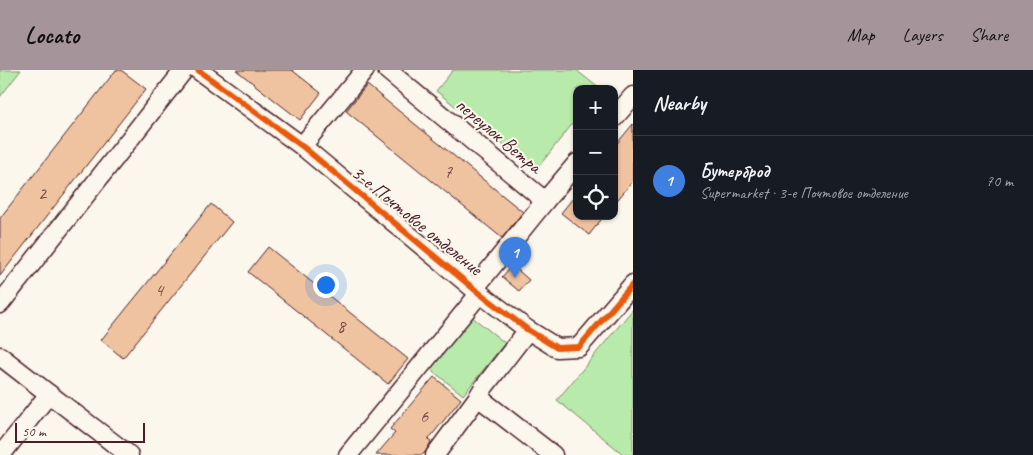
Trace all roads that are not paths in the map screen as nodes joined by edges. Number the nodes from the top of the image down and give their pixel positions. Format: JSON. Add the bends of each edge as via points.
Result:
{"nodes":[{"id":1,"x":184,"y":70,"type":"edge"},
{"id":2,"x":198,"y":70,"type":"edge"},
{"id":3,"x":365,"y":70,"type":"edge"},
{"id":4,"x":387,"y":70,"type":"edge"},
{"id":5,"x":633,"y":96,"type":"edge"},
{"id":6,"x":618,"y":113,"type":"edge"},
{"id":7,"x":302,"y":146,"type":"junction"},
{"id":8,"x":573,"y":168,"type":"edge"},
{"id":9,"x":545,"y":201,"type":"junction"},
{"id":10,"x":633,"y":284,"type":"edge"},
{"id":11,"x":477,"y":291,"type":"junction"},
{"id":12,"x":0,"y":304,"type":"edge"},
{"id":13,"x":528,"y":330,"type":"junction"},
{"id":14,"x":0,"y":356,"type":"edge"},
{"id":15,"x":48,"y":394,"type":"junction"},
{"id":16,"x":478,"y":397,"type":"junction"},
{"id":17,"x":2,"y":455,"type":"edge"},
{"id":18,"x":129,"y":455,"type":"edge"},
{"id":19,"x":348,"y":455,"type":"edge"},
{"id":20,"x":435,"y":455,"type":"edge"},
{"id":21,"x":553,"y":455,"type":"edge"}],
"edges":[{"from":1,"to":12,"type":"street"},
{"from":2,"to":7,"type":"street","name":"3-е Почтовое отделение"},
{"from":3,"to":7,"type":"street"},
{"from":4,"to":9,"type":"street","name":"переулок Ветра"},
{"from":5,"to":6,"type":"street"},
{"from":7,"to":11,"type":"street","name":"3-е Почтовое отделение"},
{"from":8,"to":9,"type":"street","name":"переулок Ветра"},
{"from":9,"to":11,"type":"street"},
{"from":10,"to":13,"type":"street","name":"3-е Почтовое отделение","via":[[579,347],[557,348]]},
{"from":11,"to":13,"type":"street","name":"3-е Почтовое отделение"},
{"from":11,"to":19,"type":"street"},
{"from":13,"to":16,"type":"street"},
{"from":14,"to":15,"type":"street"},
{"from":15,"to":17,"type":"street"},
{"from":15,"to":18,"type":"street"},
{"from":16,"to":20,"type":"street"},
{"from":16,"to":21,"type":"street"}]}
